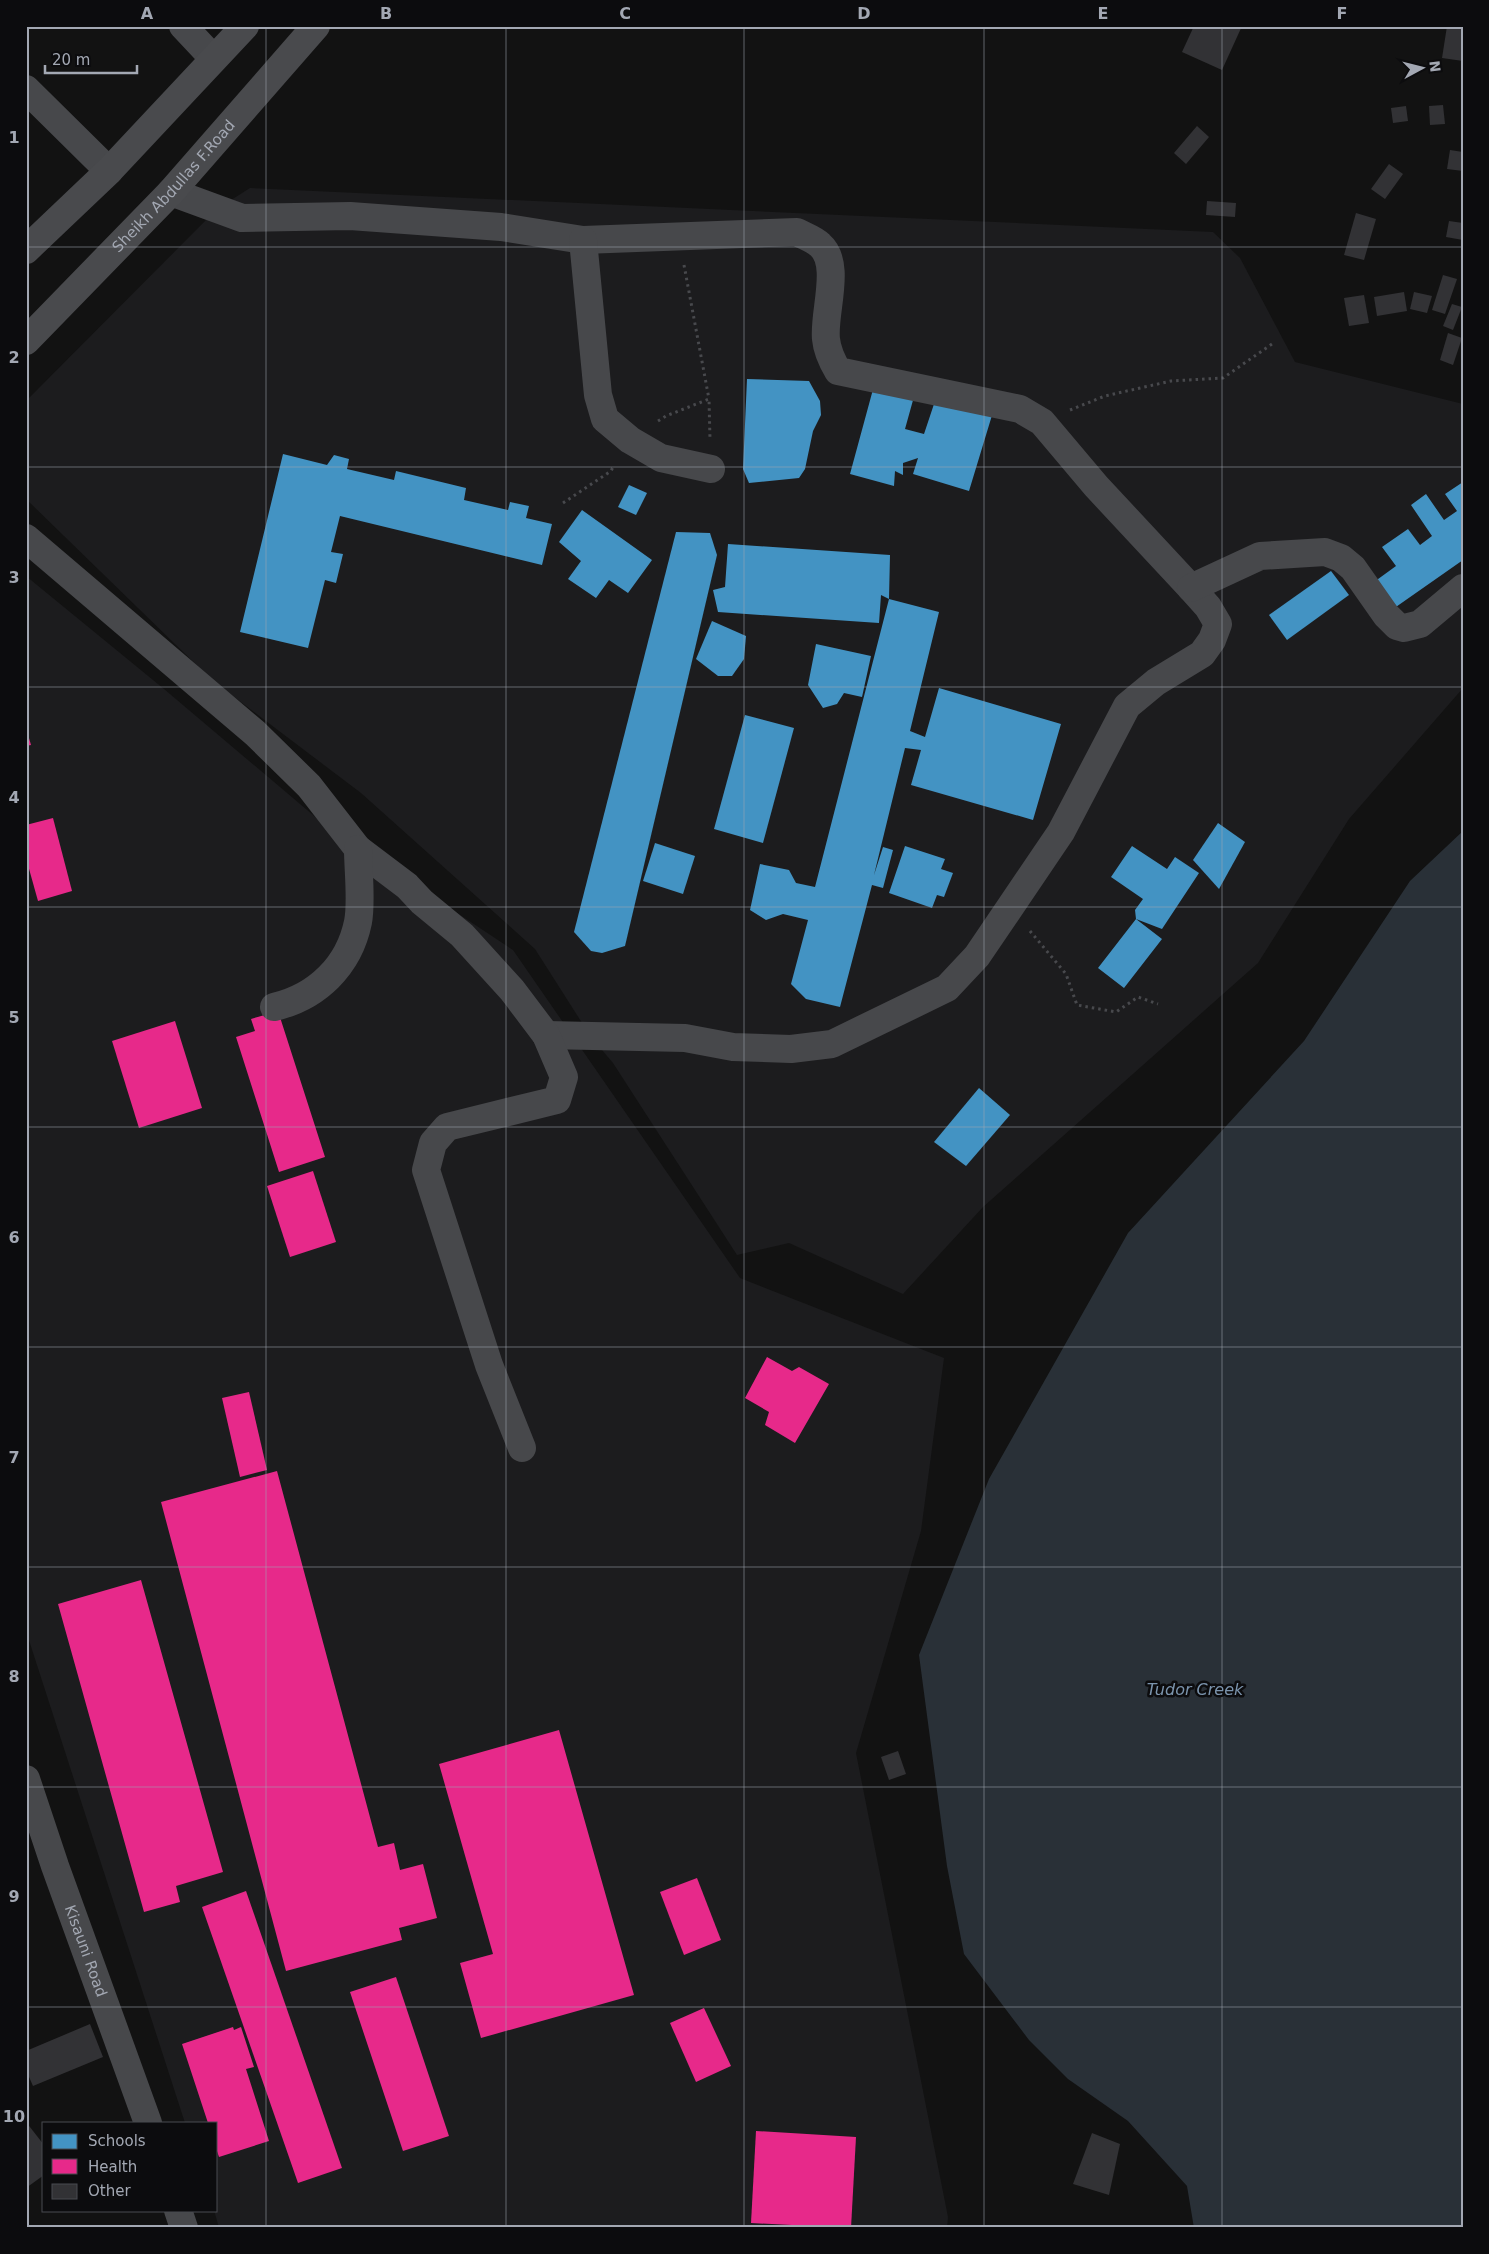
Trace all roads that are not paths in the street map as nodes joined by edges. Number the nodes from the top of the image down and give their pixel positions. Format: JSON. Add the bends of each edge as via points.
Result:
{"nodes":[{"id":1,"x":183,"y":26,"type":"edge"},
{"id":2,"x":245,"y":26,"type":"edge"},
{"id":3,"x":316,"y":26,"type":"edge"},
{"id":4,"x":213,"y":58,"type":"junction"},
{"id":5,"x":26,"y":89,"type":"edge"},
{"id":6,"x":109,"y":171,"type":"junction"},
{"id":7,"x":171,"y":192,"type":"junction"},
{"id":8,"x":583,"y":240,"type":"junction"},
{"id":9,"x":26,"y":250,"type":"edge"},
{"id":10,"x":26,"y":341,"type":"edge"},
{"id":11,"x":711,"y":469,"type":"dead end"},
{"id":12,"x":26,"y":538,"type":"edge"},
{"id":13,"x":1192,"y":588,"type":"junction"},
{"id":14,"x":1463,"y":588,"type":"edge"},
{"id":15,"x":358,"y":849,"type":"junction"},
{"id":16,"x":274,"y":1008,"type":"dead end"},
{"id":17,"x":546,"y":1035,"type":"junction"},
{"id":18,"x":522,"y":1448,"type":"dead end"},
{"id":19,"x":26,"y":1779,"type":"edge"},
{"id":20,"x":148,"y":2122,"type":"edge"},
{"id":21,"x":179,"y":2212,"type":"edge"},
{"id":22,"x":184,"y":2228,"type":"edge"}],
"edges":[{"from":1,"to":4,"type":"street"},
{"from":2,"to":4,"type":"main road"},
{"from":3,"to":7,"type":"main road","name":"Sheikh Abdullas F.Road"},
{"from":4,"to":6,"type":"main road"},
{"from":5,"to":6,"type":"street"},
{"from":6,"to":9,"type":"main road"},
{"from":7,"to":8,"type":"street","via":[[242,218],[350,216],[501,227]]},
{"from":7,"to":10,"type":"main road","name":"Sheikh Abdullas F.Road"},
{"from":8,"to":11,"type":"street","via":[[598,395],[605,419],[630,440],[661,458]]},
{"from":8,"to":13,"type":"street","via":[[797,232],[812,240],[828,256],[831,274],[826,339],[830,358],[838,371],[1020,408],[1042,422],[1096,486]]},
{"from":12,"to":15,"type":"street","via":[[255,733],[309,786]]},
{"from":13,"to":14,"type":"street","via":[[1260,556],[1325,552],[1341,558],[1353,568],[1386,615],[1404,628],[1420,624]]},
{"from":13,"to":17,"type":"street","via":[[1218,624],[1212,640],[1202,654],[1156,682],[1127,706],[1061,832],[977,956],[947,988],[832,1044],[791,1049],[733,1047],[685,1038]]},
{"from":15,"to":16,"type":"street","via":[[358,922],[341,963],[326,982],[309,995]]},
{"from":15,"to":17,"type":"street","via":[[462,935],[512,990]]},
{"from":17,"to":18,"type":"street","via":[[564,1077],[557,1100],[447,1127],[433,1143],[426,1170],[490,1366]]},
{"from":19,"to":20,"type":"street","name":"Kisauni Road"},
{"from":21,"to":22,"type":"street"}]}
